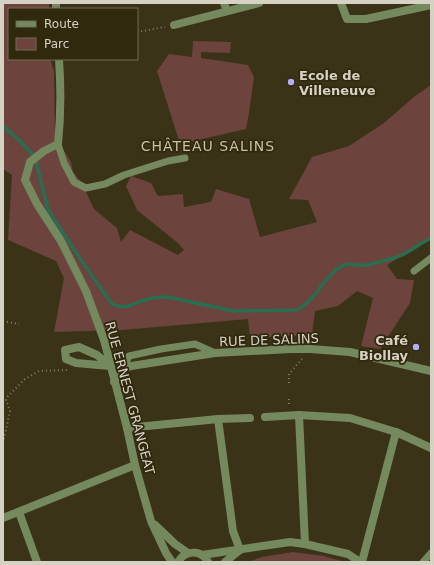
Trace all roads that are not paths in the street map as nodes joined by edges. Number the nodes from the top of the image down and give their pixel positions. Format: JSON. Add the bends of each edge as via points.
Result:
{"nodes":[{"id":1,"x":259,"y":3,"type":"edge"},
{"id":2,"x":341,"y":3,"type":"edge"},
{"id":3,"x":431,"y":5,"type":"edge"},
{"id":4,"x":226,"y":7,"type":"edge"},
{"id":5,"x":174,"y":25,"type":"road end"},
{"id":6,"x":59,"y":60,"type":"edge"},
{"id":7,"x":58,"y":144,"type":"junction"},
{"id":8,"x":185,"y":158,"type":"dead end"},
{"id":9,"x":431,"y":258,"type":"edge"},
{"id":10,"x":414,"y":271,"type":"dead end"},
{"id":11,"x":215,"y":353,"type":"junction"},
{"id":12,"x":110,"y":366,"type":"junction"},
{"id":13,"x":123,"y":370,"type":"junction"},
{"id":14,"x":431,"y":371,"type":"edge"},
{"id":15,"x":114,"y":382,"type":"junction"},
{"id":16,"x":299,"y":415,"type":"junction"},
{"id":17,"x":265,"y":417,"type":"dead end"},
{"id":18,"x":250,"y":418,"type":"dead end"},
{"id":19,"x":218,"y":419,"type":"junction"},
{"id":20,"x":127,"y":428,"type":"junction"},
{"id":21,"x":396,"y":432,"type":"junction"},
{"id":22,"x":431,"y":448,"type":"edge"},
{"id":23,"x":135,"y":466,"type":"junction"},
{"id":24,"x":19,"y":512,"type":"junction"},
{"id":25,"x":3,"y":518,"type":"edge"},
{"id":26,"x":150,"y":521,"type":"junction"},
{"id":27,"x":305,"y":544,"type":"junction"},
{"id":28,"x":240,"y":550,"type":"junction"},
{"id":29,"x":188,"y":553,"type":"junction"},
{"id":30,"x":431,"y":553,"type":"edge"},
{"id":31,"x":202,"y":555,"type":"junction"},
{"id":32,"x":37,"y":562,"type":"edge"},
{"id":33,"x":172,"y":562,"type":"edge"},
{"id":34,"x":178,"y":562,"type":"edge"},
{"id":35,"x":208,"y":562,"type":"edge"},
{"id":36,"x":225,"y":562,"type":"edge"},
{"id":37,"x":362,"y":562,"type":"edge"},
{"id":38,"x":423,"y":562,"type":"edge"}],
"edges":[{"from":1,"to":4,"type":"street"},
{"from":2,"to":3,"type":"street","via":[[347,19],[366,19]]},
{"from":4,"to":5,"type":"street"},
{"from":6,"to":7,"type":"street","via":[[61,84]]},
{"from":7,"to":8,"type":"lane","via":[[74,182],[86,188],[105,184],[168,161]]},
{"from":7,"to":12,"type":"street","name":"RUE ERNEST GRANGEAT","via":[[33,159],[25,180],[61,241],[86,291],[104,340]]},
{"from":9,"to":10,"type":"lane"},
{"from":11,"to":13,"type":"street","name":"RUE DE SALINS","via":[[131,366]]},
{"from":11,"to":13,"type":"lane","via":[[195,344],[161,349],[129,356]]},
{"from":11,"to":14,"type":"street","name":"RUE DE SALINS","via":[[291,348],[350,352]]},
{"from":12,"to":12,"type":"street","via":[[78,364],[66,359],[65,350],[79,347],[97,354]]},
{"from":12,"to":15,"type":"street","name":"RUE ERNEST GRANGEAT"},
{"from":13,"to":15,"type":"street"},
{"from":15,"to":20,"type":"street","name":"RUE ERNEST GRANGEAT"},
{"from":16,"to":17,"type":"street"},
{"from":16,"to":21,"type":"street","via":[[350,418]]},
{"from":16,"to":27,"type":"street"},
{"from":18,"to":19,"type":"street"},
{"from":19,"to":20,"type":"street"},
{"from":19,"to":28,"type":"street","via":[[233,531]]},
{"from":20,"to":23,"type":"street","name":"RUE ERNEST GRANGEAT"},
{"from":21,"to":22,"type":"street"},
{"from":21,"to":37,"type":"street"},
{"from":23,"to":24,"type":"street"},
{"from":23,"to":26,"type":"street","name":"RUE ERNEST GRANGEAT"},
{"from":24,"to":25,"type":"street"},
{"from":24,"to":32,"type":"street"},
{"from":26,"to":29,"type":"street"},
{"from":26,"to":33,"type":"street","name":"RUE ERNEST GRANGEAT"},
{"from":27,"to":28,"type":"street","via":[[290,542]]},
{"from":27,"to":37,"type":"street","via":[[348,554]]},
{"from":28,"to":31,"type":"street"},
{"from":28,"to":36,"type":"street"},
{"from":29,"to":31,"type":"street"},
{"from":29,"to":34,"type":"street"},
{"from":30,"to":38,"type":"lane"},
{"from":31,"to":35,"type":"street"}]}
